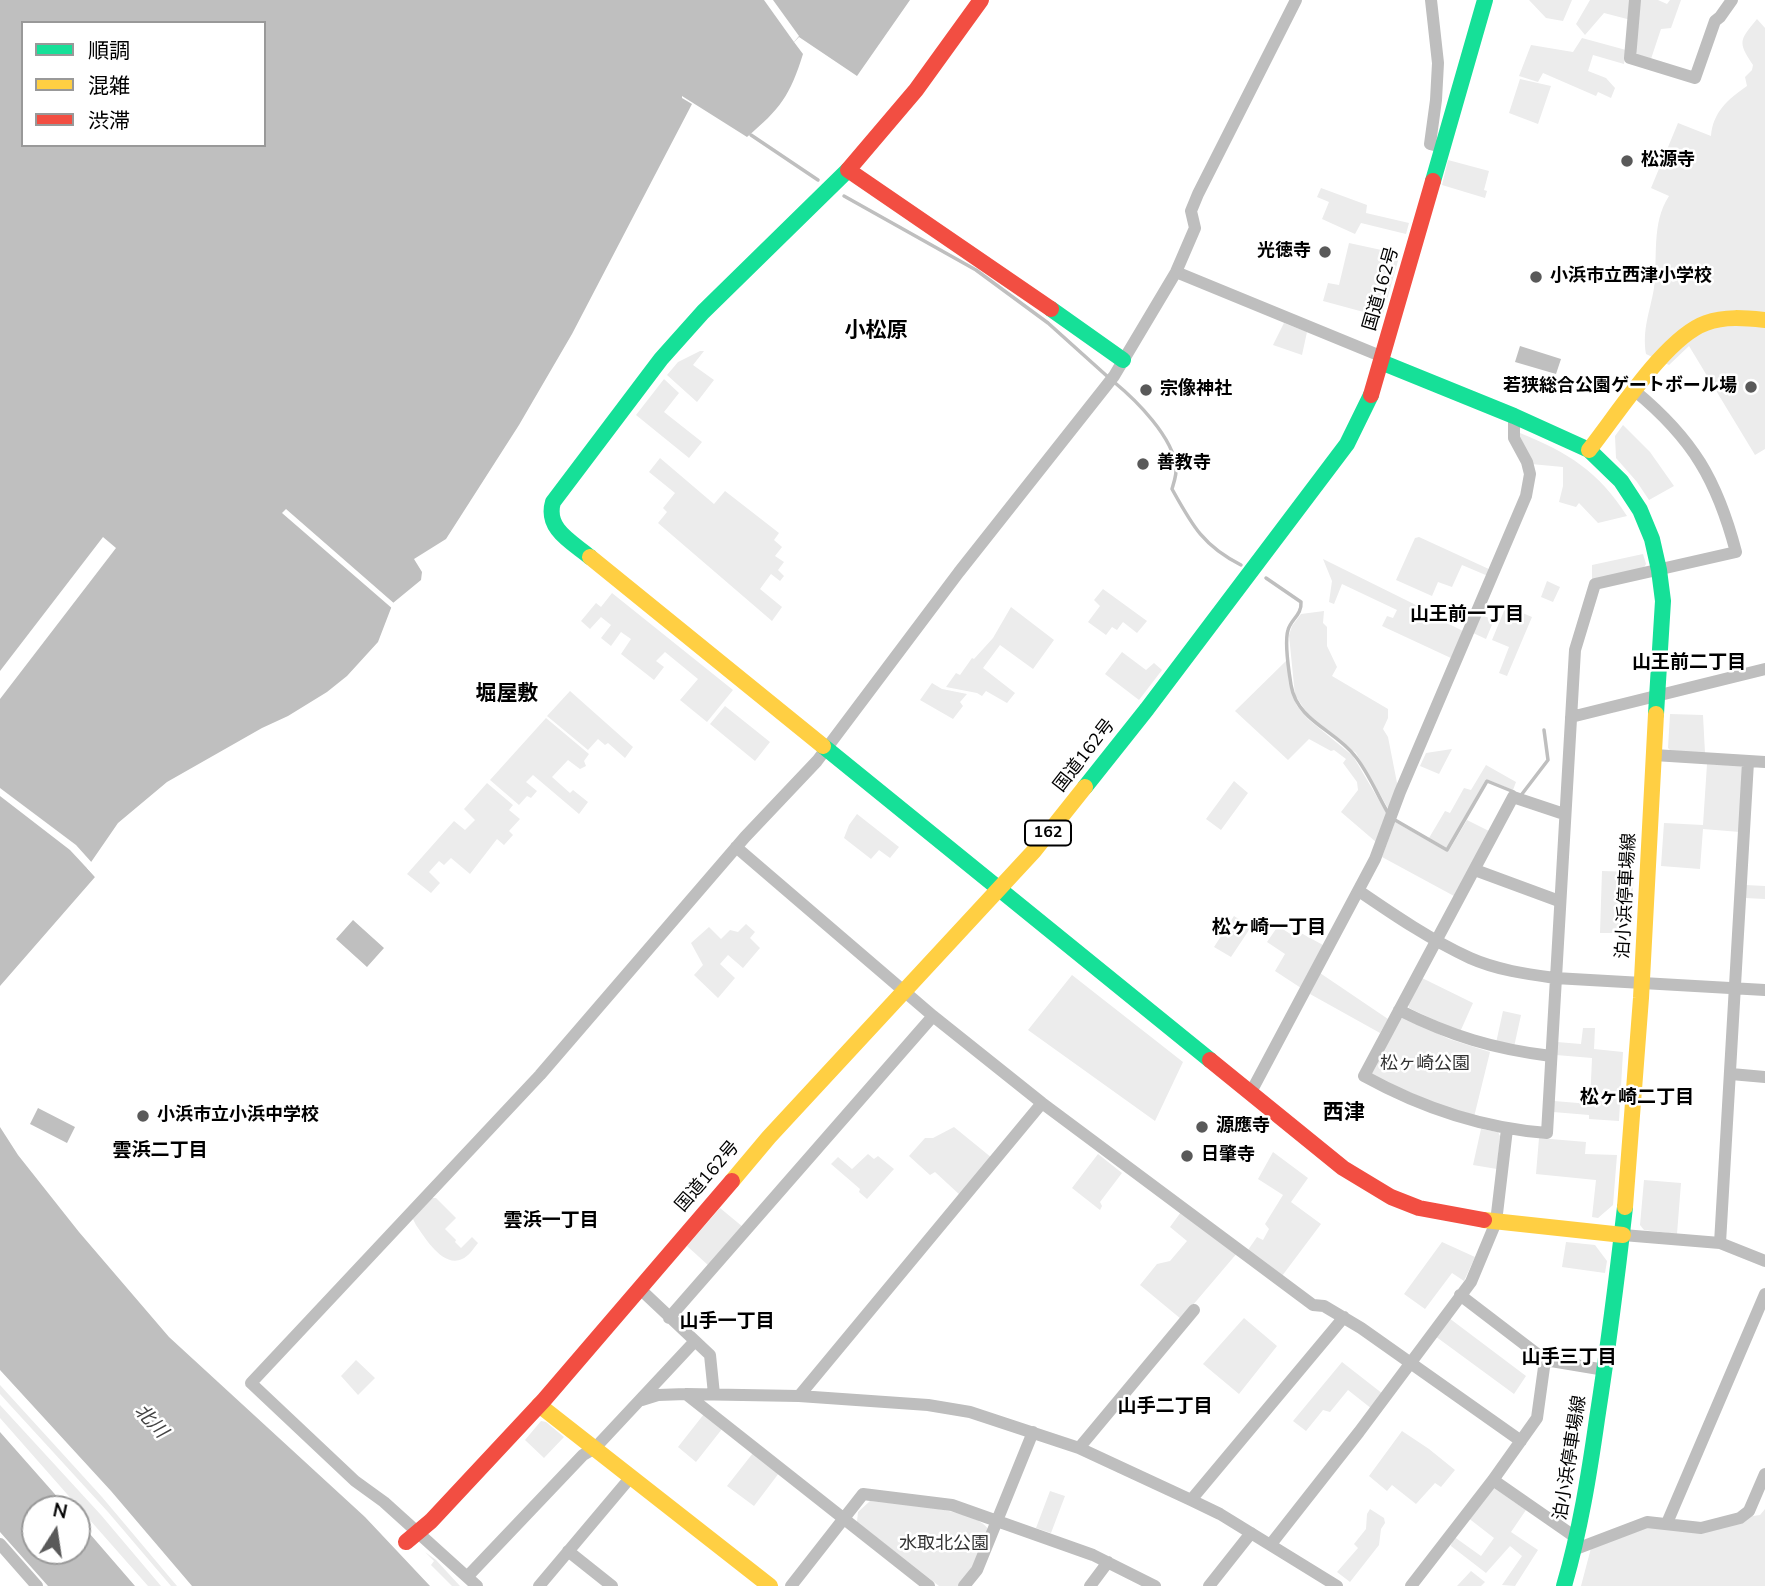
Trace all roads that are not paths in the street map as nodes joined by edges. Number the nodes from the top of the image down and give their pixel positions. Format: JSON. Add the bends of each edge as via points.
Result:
{"nodes":[{"id":1,"x":981,"y":0,"type":"edge"},
{"id":2,"x":1296,"y":0,"type":"edge"},
{"id":3,"x":1431,"y":0,"type":"edge"},
{"id":4,"x":1485,"y":0,"type":"edge"},
{"id":5,"x":1635,"y":0,"type":"edge"},
{"id":6,"x":1732,"y":0,"type":"edge"},
{"id":7,"x":1442,"y":148,"type":"junction"},
{"id":8,"x":848,"y":170,"type":"junction"},
{"id":9,"x":1176,"y":272,"type":"junction"},
{"id":10,"x":1765,"y":320,"type":"edge"},
{"id":11,"x":1123,"y":360,"type":"junction"},
{"id":12,"x":1382,"y":360,"type":"junction"},
{"id":13,"x":1635,"y":391,"type":"junction"},
{"id":14,"x":1514,"y":416,"type":"junction"},
{"id":15,"x":1589,"y":450,"type":"junction"},
{"id":16,"x":1660,"y":570,"type":"junction"},
{"id":17,"x":1765,"y":669,"type":"edge"},
{"id":18,"x":1656,"y":696,"type":"junction"},
{"id":19,"x":1571,"y":717,"type":"junction"},
{"id":20,"x":827,"y":748,"type":"junction"},
{"id":21,"x":1654,"y":755,"type":"junction"},
{"id":22,"x":1748,"y":762,"type":"junction"},
{"id":23,"x":1765,"y":762,"type":"edge"},
{"id":24,"x":1564,"y":814,"type":"junction"},
{"id":25,"x":736,"y":847,"type":"junction"},
{"id":26,"x":1475,"y":870,"type":"junction"},
{"id":27,"x":1001,"y":888,"type":"junction"},
{"id":28,"x":1359,"y":891,"type":"junction"},
{"id":29,"x":1559,"y":901,"type":"junction"},
{"id":30,"x":1437,"y":941,"type":"junction"},
{"id":31,"x":1555,"y":978,"type":"junction"},
{"id":32,"x":1641,"y":982,"type":"junction"},
{"id":33,"x":1734,"y":988,"type":"junction"},
{"id":34,"x":1765,"y":990,"type":"edge"},
{"id":35,"x":905,"y":992,"type":"junction"},
{"id":36,"x":1399,"y":1010,"type":"junction"},
{"id":37,"x":933,"y":1016,"type":"junction"},
{"id":38,"x":1551,"y":1056,"type":"junction"},
{"id":39,"x":1731,"y":1074,"type":"junction"},
{"id":40,"x":1765,"y":1077,"type":"edge"},
{"id":41,"x":1251,"y":1092,"type":"junction"},
{"id":42,"x":1042,"y":1104,"type":"junction"},
{"id":43,"x":1507,"y":1129,"type":"junction"},
{"id":44,"x":1496,"y":1222,"type":"junction"},
{"id":45,"x":1623,"y":1235,"type":"junction"},
{"id":46,"x":1720,"y":1243,"type":"junction"},
{"id":47,"x":1765,"y":1261,"type":"edge"},
{"id":48,"x":639,"y":1288,"type":"junction"},
{"id":49,"x":1765,"y":1294,"type":"edge"},
{"id":50,"x":1460,"y":1295,"type":"junction"},
{"id":51,"x":1194,"y":1310,"type":"dead end"},
{"id":52,"x":1344,"y":1317,"type":"junction"},
{"id":53,"x":669,"y":1318,"type":"junction"},
{"id":54,"x":695,"y":1341,"type":"junction"},
{"id":55,"x":1545,"y":1360,"type":"junction"},
{"id":56,"x":1409,"y":1361,"type":"junction"},
{"id":57,"x":1605,"y":1370,"type":"junction"},
{"id":58,"x":686,"y":1394,"type":"junction"},
{"id":59,"x":714,"y":1394,"type":"junction"},
{"id":60,"x":799,"y":1396,"type":"junction"},
{"id":61,"x":642,"y":1400,"type":"junction"},
{"id":62,"x":539,"y":1405,"type":"junction"},
{"id":63,"x":1033,"y":1432,"type":"junction"},
{"id":64,"x":1521,"y":1441,"type":"junction"},
{"id":65,"x":595,"y":1448,"type":"junction"},
{"id":66,"x":1079,"y":1448,"type":"junction"},
{"id":67,"x":1765,"y":1474,"type":"edge"},
{"id":68,"x":630,"y":1478,"type":"junction"},
{"id":69,"x":1493,"y":1480,"type":"junction"},
{"id":70,"x":1191,"y":1500,"type":"junction"},
{"id":71,"x":844,"y":1519,"type":"junction"},
{"id":72,"x":997,"y":1521,"type":"junction"},
{"id":73,"x":1667,"y":1523,"type":"junction"},
{"id":74,"x":1251,"y":1533,"type":"junction"},
{"id":75,"x":412,"y":1537,"type":"junction"},
{"id":76,"x":0,"y":1544,"type":"edge"},
{"id":77,"x":1270,"y":1544,"type":"junction"},
{"id":78,"x":1577,"y":1544,"type":"junction"},
{"id":79,"x":568,"y":1551,"type":"junction"},
{"id":80,"x":1108,"y":1562,"type":"junction"},
{"id":81,"x":472,"y":1581,"type":"edge"},
{"id":82,"x":37,"y":1586,"type":"edge"},
{"id":83,"x":539,"y":1586,"type":"edge"},
{"id":84,"x":612,"y":1586,"type":"edge"},
{"id":85,"x":770,"y":1586,"type":"edge"},
{"id":86,"x":791,"y":1586,"type":"edge"},
{"id":87,"x":929,"y":1586,"type":"edge"},
{"id":88,"x":964,"y":1586,"type":"edge"},
{"id":89,"x":1090,"y":1586,"type":"edge"},
{"id":90,"x":1155,"y":1586,"type":"edge"},
{"id":91,"x":1209,"y":1586,"type":"edge"},
{"id":92,"x":1338,"y":1586,"type":"edge"},
{"id":93,"x":1411,"y":1586,"type":"edge"},
{"id":94,"x":1564,"y":1586,"type":"edge"}],
"edges":[{"from":1,"to":8,"type":"main road","via":[[916,90]]},
{"from":2,"to":9,"type":"street","via":[[1198,194],[1191,211],[1195,228]]},
{"from":3,"to":7,"type":"street","via":[[1437,63],[1430,144]]},
{"from":4,"to":7,"type":"main road","name":"国道162号","number":"162"},
{"from":5,"to":6,"type":"street","via":[[1630,58],[1695,78],[1714,21]]},
{"from":7,"to":12,"type":"main road","name":"国道162号","number":"162"},
{"from":8,"to":11,"type":"main road"},
{"from":8,"to":20,"type":"main road","via":[[661,359],[550,512],[560,533]]},
{"from":9,"to":11,"type":"street"},
{"from":9,"to":12,"type":"street"},
{"from":10,"to":13,"type":"main road","via":[[1732,317],[1696,326],[1660,356]]},
{"from":11,"to":20,"type":"street"},
{"from":12,"to":14,"type":"main road","name":"泊小浜停車場線"},
{"from":12,"to":27,"type":"main road","name":"国道162号","number":"162","via":[[1361,418],[1332,464],[1110,757]]},
{"from":13,"to":15,"type":"main road"},
{"from":13,"to":16,"type":"street","via":[[1669,421],[1702,464],[1736,552]]},
{"from":14,"to":15,"type":"main road","name":"泊小浜停車場線"},
{"from":14,"to":28,"type":"street","via":[[1514,438],[1530,474],[1526,496]]},
{"from":15,"to":16,"type":"main road","name":"泊小浜停車場線","via":[[1621,481],[1640,510]]},
{"from":16,"to":18,"type":"main road","name":"泊小浜停車場線","via":[[1663,601]]},
{"from":16,"to":19,"type":"street","via":[[1595,584],[1575,650]]},
{"from":17,"to":18,"type":"street"},
{"from":18,"to":19,"type":"street"},
{"from":18,"to":21,"type":"main road","name":"泊小浜停車場線"},
{"from":19,"to":24,"type":"street"},
{"from":20,"to":25,"type":"street"},
{"from":20,"to":27,"type":"main road"},
{"from":21,"to":22,"type":"street"},
{"from":21,"to":32,"type":"main road","name":"泊小浜停車場線"},
{"from":22,"to":23,"type":"street"},
{"from":22,"to":33,"type":"street"},
{"from":24,"to":26,"type":"street","via":[[1513,797]]},
{"from":24,"to":29,"type":"street"},
{"from":25,"to":35,"type":"street"},
{"from":25,"to":75,"type":"street","via":[[540,1075],[251,1383],[355,1481],[384,1502]]},
{"from":26,"to":29,"type":"street"},
{"from":26,"to":30,"type":"street"},
{"from":27,"to":35,"type":"main road","name":"国道162号","number":"162"},
{"from":27,"to":41,"type":"main road"},
{"from":28,"to":30,"type":"street"},
{"from":28,"to":41,"type":"street"},
{"from":29,"to":31,"type":"street"},
{"from":30,"to":31,"type":"street","via":[[1497,967]]},
{"from":30,"to":36,"type":"street"},
{"from":31,"to":32,"type":"street"},
{"from":31,"to":38,"type":"street"},
{"from":32,"to":33,"type":"street"},
{"from":32,"to":45,"type":"main road","name":"泊小浜停車場線"},
{"from":33,"to":34,"type":"street"},
{"from":33,"to":39,"type":"street"},
{"from":35,"to":37,"type":"street"},
{"from":35,"to":48,"type":"main road","name":"国道162号","number":"162","via":[[769,1137]]},
{"from":36,"to":38,"type":"street","via":[[1462,1038]]},
{"from":36,"to":43,"type":"street","via":[[1364,1076],[1430,1108]]},
{"from":37,"to":42,"type":"street"},
{"from":37,"to":53,"type":"street"},
{"from":38,"to":43,"type":"street","via":[[1547,1133]]},
{"from":39,"to":40,"type":"street"},
{"from":39,"to":46,"type":"street"},
{"from":41,"to":44,"type":"main road","via":[[1343,1168],[1391,1197],[1419,1208]]},
{"from":42,"to":52,"type":"street","via":[[1312,1305]]},
{"from":42,"to":60,"type":"street"},
{"from":43,"to":44,"type":"street"},
{"from":44,"to":45,"type":"main road"},
{"from":44,"to":50,"type":"street","via":[[1471,1282]]},
{"from":45,"to":46,"type":"street"},
{"from":45,"to":57,"type":"main road","name":"泊小浜停車場線"},
{"from":46,"to":47,"type":"street"},
{"from":48,"to":53,"type":"street"},
{"from":48,"to":62,"type":"main road","name":"国道162号","number":"162"},
{"from":49,"to":73,"type":"street"},
{"from":50,"to":55,"type":"street"},
{"from":50,"to":56,"type":"street"},
{"from":51,"to":66,"type":"street"},
{"from":52,"to":56,"type":"street"},
{"from":52,"to":70,"type":"street"},
{"from":53,"to":54,"type":"street"},
{"from":54,"to":59,"type":"street","via":[[710,1355]]},
{"from":54,"to":61,"type":"street"},
{"from":55,"to":57,"type":"street"},
{"from":55,"to":64,"type":"street","via":[[1537,1418]]},
{"from":56,"to":64,"type":"street"},
{"from":56,"to":77,"type":"street"},
{"from":57,"to":78,"type":"main road","name":"泊小浜停車場線"},
{"from":58,"to":59,"type":"street"},
{"from":58,"to":61,"type":"street"},
{"from":58,"to":71,"type":"street"},
{"from":59,"to":60,"type":"street"},
{"from":60,"to":63,"type":"street","via":[[928,1405],[971,1412]]},
{"from":61,"to":65,"type":"street"},
{"from":62,"to":65,"type":"main road"},
{"from":62,"to":75,"type":"main road","name":"国道162号","number":"162"},
{"from":63,"to":66,"type":"street"},
{"from":63,"to":72,"type":"street"},
{"from":64,"to":69,"type":"street"},
{"from":65,"to":68,"type":"main road"},
{"from":65,"to":81,"type":"street","via":[[583,1455]]},
{"from":66,"to":70,"type":"street"},
{"from":67,"to":73,"type":"street","via":[[1749,1511],[1740,1518],[1701,1528]]},
{"from":68,"to":79,"type":"street"},
{"from":68,"to":85,"type":"main road"},
{"from":69,"to":78,"type":"street"},
{"from":69,"to":93,"type":"street"},
{"from":70,"to":74,"type":"street"},
{"from":71,"to":72,"type":"street","via":[[863,1494],[951,1504]]},
{"from":71,"to":86,"type":"street"},
{"from":71,"to":87,"type":"street"},
{"from":72,"to":80,"type":"street"},
{"from":72,"to":88,"type":"street"},
{"from":73,"to":78,"type":"street","via":[[1647,1522]]},
{"from":74,"to":77,"type":"street"},
{"from":74,"to":91,"type":"street"},
{"from":75,"to":81,"type":"street"},
{"from":76,"to":82,"type":"street"},
{"from":77,"to":92,"type":"street"},
{"from":78,"to":94,"type":"main road","name":"泊小浜停車場線"},
{"from":79,"to":83,"type":"street"},
{"from":79,"to":84,"type":"street"},
{"from":80,"to":89,"type":"street"},
{"from":80,"to":90,"type":"street"}]}
